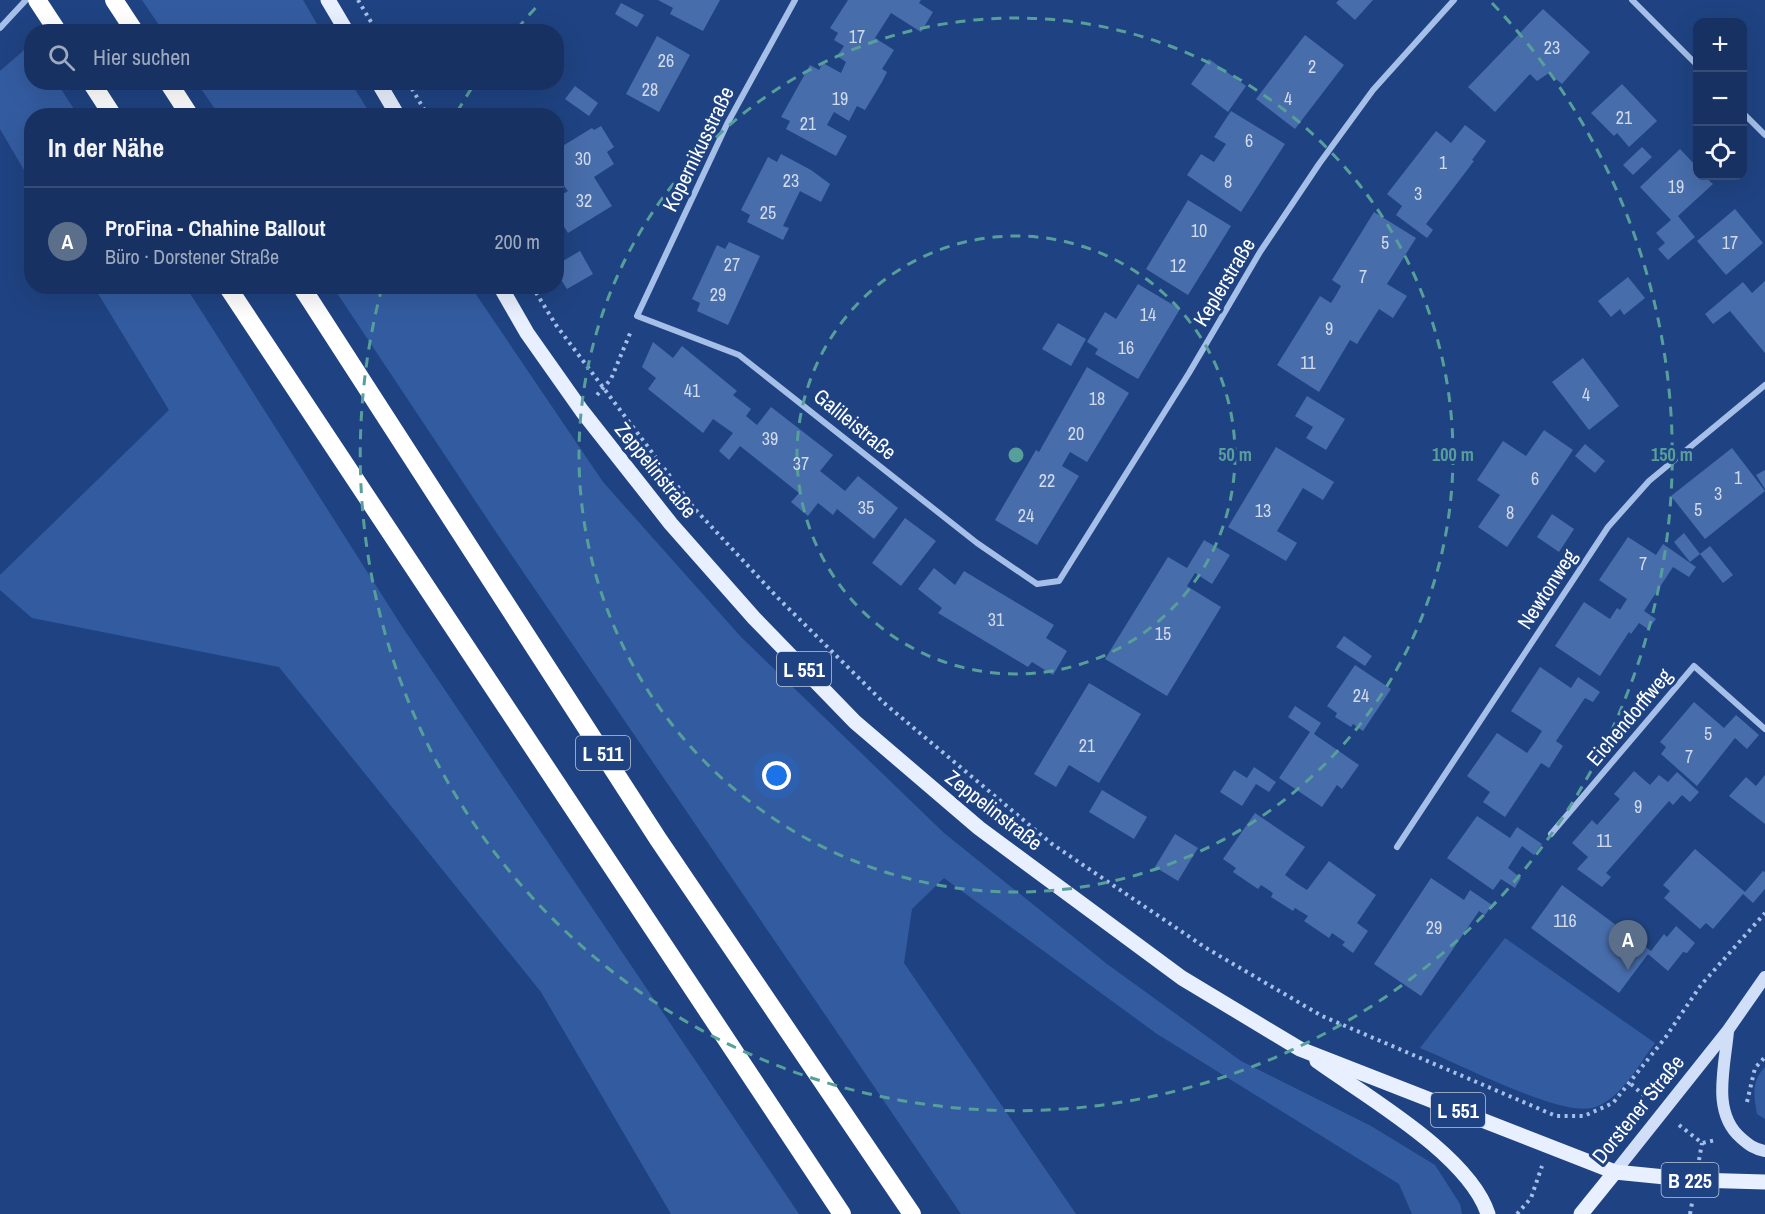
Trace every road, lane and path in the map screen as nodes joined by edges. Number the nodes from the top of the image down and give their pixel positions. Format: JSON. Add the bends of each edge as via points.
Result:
{"nodes":[{"id":1,"x":26,"y":0,"type":"edge"},
{"id":2,"x":37,"y":0,"type":"edge"},
{"id":3,"x":114,"y":0,"type":"edge"},
{"id":4,"x":328,"y":0,"type":"edge"},
{"id":5,"x":358,"y":0,"type":"edge"},
{"id":6,"x":795,"y":0,"type":"edge"},
{"id":7,"x":1454,"y":0,"type":"edge"},
{"id":8,"x":1632,"y":0,"type":"edge"},
{"id":9,"x":53,"y":24,"type":"edge"},
{"id":10,"x":130,"y":24,"type":"edge"},
{"id":11,"x":342,"y":24,"type":"edge"},
{"id":12,"x":372,"y":24,"type":"edge"},
{"id":13,"x":0,"y":28,"type":"edge"},
{"id":14,"x":1693,"y":61,"type":"edge"},
{"id":15,"x":96,"y":90,"type":"edge"},
{"id":16,"x":173,"y":90,"type":"edge"},
{"id":17,"x":383,"y":90,"type":"edge"},
{"id":18,"x":413,"y":90,"type":"edge"},
{"id":19,"x":108,"y":108,"type":"edge"},
{"id":20,"x":185,"y":108,"type":"edge"},
{"id":21,"x":393,"y":108,"type":"edge"},
{"id":22,"x":423,"y":108,"type":"edge"},
{"id":23,"x":1747,"y":116,"type":"edge"},
{"id":24,"x":1765,"y":135,"type":"edge"},
{"id":25,"x":232,"y":294,"type":"edge"},
{"id":26,"x":306,"y":294,"type":"edge"},
{"id":27,"x":505,"y":294,"type":"edge"},
{"id":28,"x":537,"y":294,"type":"edge"},
{"id":29,"x":637,"y":316,"type":"junction"},
{"id":30,"x":1765,"y":385,"type":"edge"},
{"id":31,"x":603,"y":389,"type":"junction"},
{"id":32,"x":582,"y":411,"type":"junction"},
{"id":33,"x":1037,"y":584,"type":"joint"},
{"id":34,"x":1765,"y":729,"type":"edge"},
{"id":35,"x":1551,"y":834,"type":"dead end"},
{"id":36,"x":1397,"y":847,"type":"dead end"},
{"id":37,"x":1765,"y":913,"type":"edge"},
{"id":38,"x":1765,"y":977,"type":"edge"},
{"id":39,"x":1728,"y":1030,"type":"junction"},
{"id":40,"x":1300,"y":1049,"type":"junction"},
{"id":41,"x":1765,"y":1057,"type":"edge"},
{"id":42,"x":1749,"y":1110,"type":"dead end"},
{"id":43,"x":1765,"y":1151,"type":"edge"},
{"id":44,"x":1615,"y":1172,"type":"junction"},
{"id":45,"x":1765,"y":1182,"type":"edge"},
{"id":46,"x":837,"y":1209,"type":"edge"},
{"id":47,"x":912,"y":1214,"type":"edge"},
{"id":48,"x":1488,"y":1214,"type":"edge"},
{"id":49,"x":1581,"y":1214,"type":"edge"}],
"edges":[{"from":1,"to":13,"type":"street"},
{"from":2,"to":9,"type":"highway"},
{"from":3,"to":10,"type":"highway"},
{"from":4,"to":11,"type":"main road"},
{"from":5,"to":12,"type":"path"},
{"from":6,"to":29,"type":"street","name":"Kopernikusstraße","via":[[727,124]]},
{"from":7,"to":33,"type":"street","name":"Keplerstraße","via":[[1373,90],[1306,184],[1260,252],[1059,581]]},
{"from":8,"to":14,"type":"street"},
{"from":15,"to":19,"type":"highway"},
{"from":16,"to":20,"type":"highway"},
{"from":17,"to":21,"type":"main road"},
{"from":18,"to":22,"type":"path"},
{"from":23,"to":24,"type":"street"},
{"from":25,"to":46,"type":"highway","number":"L 511"},
{"from":26,"to":47,"type":"highway","number":"L 511","via":[[658,838]]},
{"from":27,"to":32,"type":"main road","name":"Zeppelinstraße","number":"L 551"},
{"from":28,"to":31,"type":"path"},
{"from":29,"to":31,"type":"path"},
{"from":29,"to":33,"type":"street","name":"Galileistraße","via":[[740,355],[977,543]]},
{"from":30,"to":36,"type":"street","name":"Newtonweg","via":[[1649,481],[1608,527]]},
{"from":31,"to":32,"type":"path"},
{"from":31,"to":37,"type":"path","via":[[693,508],[884,703],[1052,844],[1206,948],[1322,1016],[1556,1116],[1584,1116],[1613,1103],[1625,1090],[1701,985]]},
{"from":32,"to":40,"type":"main road","name":"Zeppelinstraße","number":"L 551","via":[[678,533],[855,722],[979,828],[1173,971]]},
{"from":34,"to":35,"type":"street","name":"Eichendorffweg","via":[[1694,666]]},
{"from":38,"to":39,"type":"main road","name":"Dorstener Straße"},
{"from":39,"to":43,"type":"main road","via":[[1722,1104],[1731,1129],[1754,1149]]},
{"from":39,"to":44,"type":"main road","name":"Dorstener Straße"},
{"from":40,"to":44,"type":"main road","name":"Zeppelinstraße","number":"L 551"},
{"from":40,"to":48,"type":"main road","via":[[1436,1147],[1470,1180]]},
{"from":41,"to":42,"type":"path","via":[[1755,1068],[1746,1100]]},
{"from":44,"to":45,"type":"main road","number":"B 225"},
{"from":44,"to":49,"type":"main road","name":"Dorstener Straße"}]}
